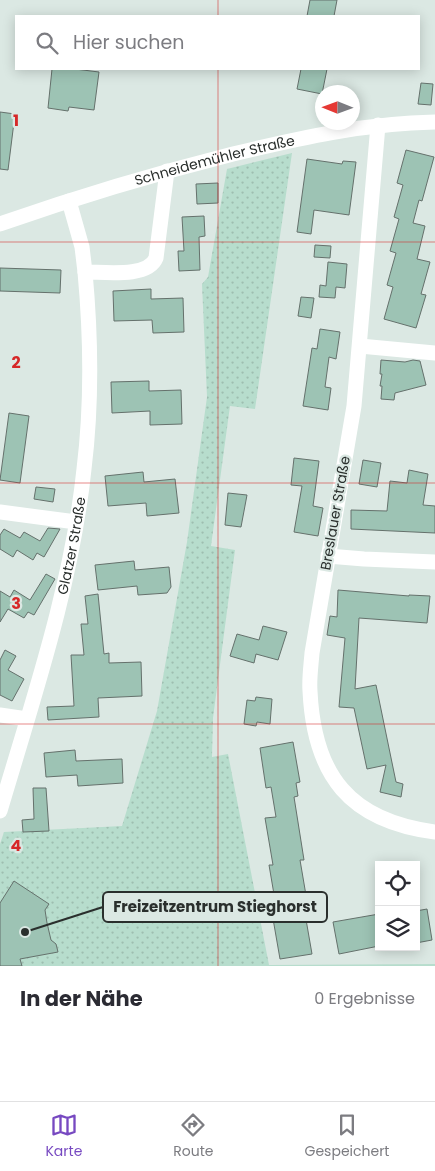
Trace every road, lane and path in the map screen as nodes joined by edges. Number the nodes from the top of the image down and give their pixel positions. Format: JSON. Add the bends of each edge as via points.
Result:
{"nodes":[{"id":1,"x":435,"y":122,"type":"edge"},
{"id":2,"x":378,"y":125,"type":"junction"},
{"id":3,"x":168,"y":171,"type":"junction"},
{"id":4,"x":69,"y":201,"type":"junction"},
{"id":5,"x":0,"y":224,"type":"edge"},
{"id":6,"x":85,"y":272,"type":"junction"},
{"id":7,"x":360,"y":346,"type":"junction"},
{"id":8,"x":435,"y":353,"type":"edge"},
{"id":9,"x":0,"y":512,"type":"edge"},
{"id":10,"x":76,"y":522,"type":"junction"},
{"id":11,"x":328,"y":556,"type":"junction"},
{"id":12,"x":435,"y":562,"type":"edge"},
{"id":13,"x":0,"y":715,"type":"edge"},
{"id":14,"x":27,"y":718,"type":"junction"},
{"id":15,"x":0,"y":810,"type":"edge"},
{"id":16,"x":435,"y":832,"type":"edge"}],
"edges":[{"from":1,"to":2,"type":"street","name":"Schneidemühler Straße"},
{"from":2,"to":3,"type":"street","name":"Schneidemühler Straße","via":[[271,145]]},
{"from":2,"to":7,"type":"street","name":"Breslauer Straße"},
{"from":3,"to":4,"type":"street","name":"Schneidemühler Straße"},
{"from":3,"to":6,"type":"street","via":[[154,262],[141,271]]},
{"from":4,"to":5,"type":"street","name":"Schneidemühler Straße"},
{"from":4,"to":6,"type":"street","name":"Glatzer Straße","via":[[82,247]]},
{"from":6,"to":10,"type":"street","name":"Glatzer Straße","via":[[88,420]]},
{"from":7,"to":8,"type":"street"},
{"from":7,"to":11,"type":"street","name":"Breslauer Straße","via":[[354,406]]},
{"from":9,"to":10,"type":"street"},
{"from":10,"to":14,"type":"street","name":"Glatzer Straße","via":[[63,593]]},
{"from":11,"to":12,"type":"street"},
{"from":11,"to":16,"type":"street","name":"Breslauer Straße","via":[[312,653],[310,691],[322,758],[337,784],[356,804],[388,821],[411,829]]},
{"from":13,"to":14,"type":"street"},
{"from":14,"to":15,"type":"street","name":"Glatzer Straße"}]}
